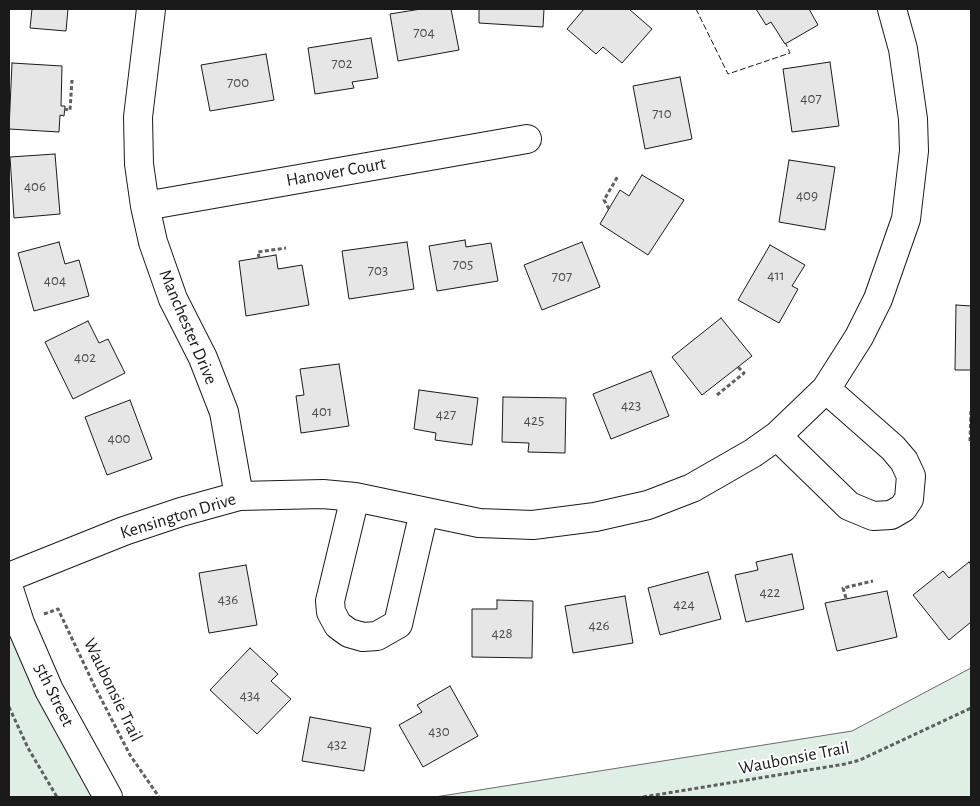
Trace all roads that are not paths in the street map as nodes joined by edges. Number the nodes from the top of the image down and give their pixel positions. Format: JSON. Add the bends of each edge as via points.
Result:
{"nodes":[{"id":1,"x":151,"y":9,"type":"edge"},
{"id":2,"x":892,"y":9,"type":"edge"},
{"id":3,"x":527,"y":139,"type":"dead end"},
{"id":4,"x":145,"y":206,"type":"junction"},
{"id":5,"x":826,"y":389,"type":"junction"},
{"id":6,"x":777,"y":436,"type":"junction"},
{"id":7,"x":239,"y":496,"type":"junction"},
{"id":8,"x":355,"y":497,"type":"junction"},
{"id":9,"x":424,"y":512,"type":"junction"},
{"id":10,"x":9,"y":576,"type":"edge"},
{"id":11,"x":9,"y":589,"type":"edge"},
{"id":12,"x":108,"y":797,"type":"edge"}],
"edges":[{"from":1,"to":4,"type":"street","name":"Manchester Drive","via":[[138,117],[139,170]]},
{"from":2,"to":5,"type":"street","name":"Kensington Drive","via":[[903,49],[913,119],[914,151],[906,219],[878,299],[859,337]]},
{"from":3,"to":4,"type":"street","name":"Hanover Court"},
{"from":4,"to":7,"type":"street","name":"Manchester Drive","via":[[172,299],[203,358],[224,412]]},
{"from":5,"to":6,"type":"street","name":"Kensington Drive"},
{"from":5,"to":6,"type":"street","via":[[894,448],[904,461],[911,476],[909,499],[903,508],[891,515],[873,516],[849,506]]},
{"from":6,"to":9,"type":"street","name":"Kensington Drive","via":[[692,488],[648,505],[595,517],[533,525],[501,525]]},
{"from":7,"to":8,"type":"street","name":"Kensington Drive","via":[[285,493]]},
{"from":7,"to":10,"type":"street","name":"Kensington Drive","via":[[141,526]]},
{"from":8,"to":9,"type":"street","name":"Kensington Drive"},
{"from":8,"to":9,"type":"street","via":[[330,600],[331,612],[338,625],[362,637],[377,636],[398,624]]},
{"from":11,"to":12,"type":"street","name":"5th Street","via":[[49,690]]}]}
